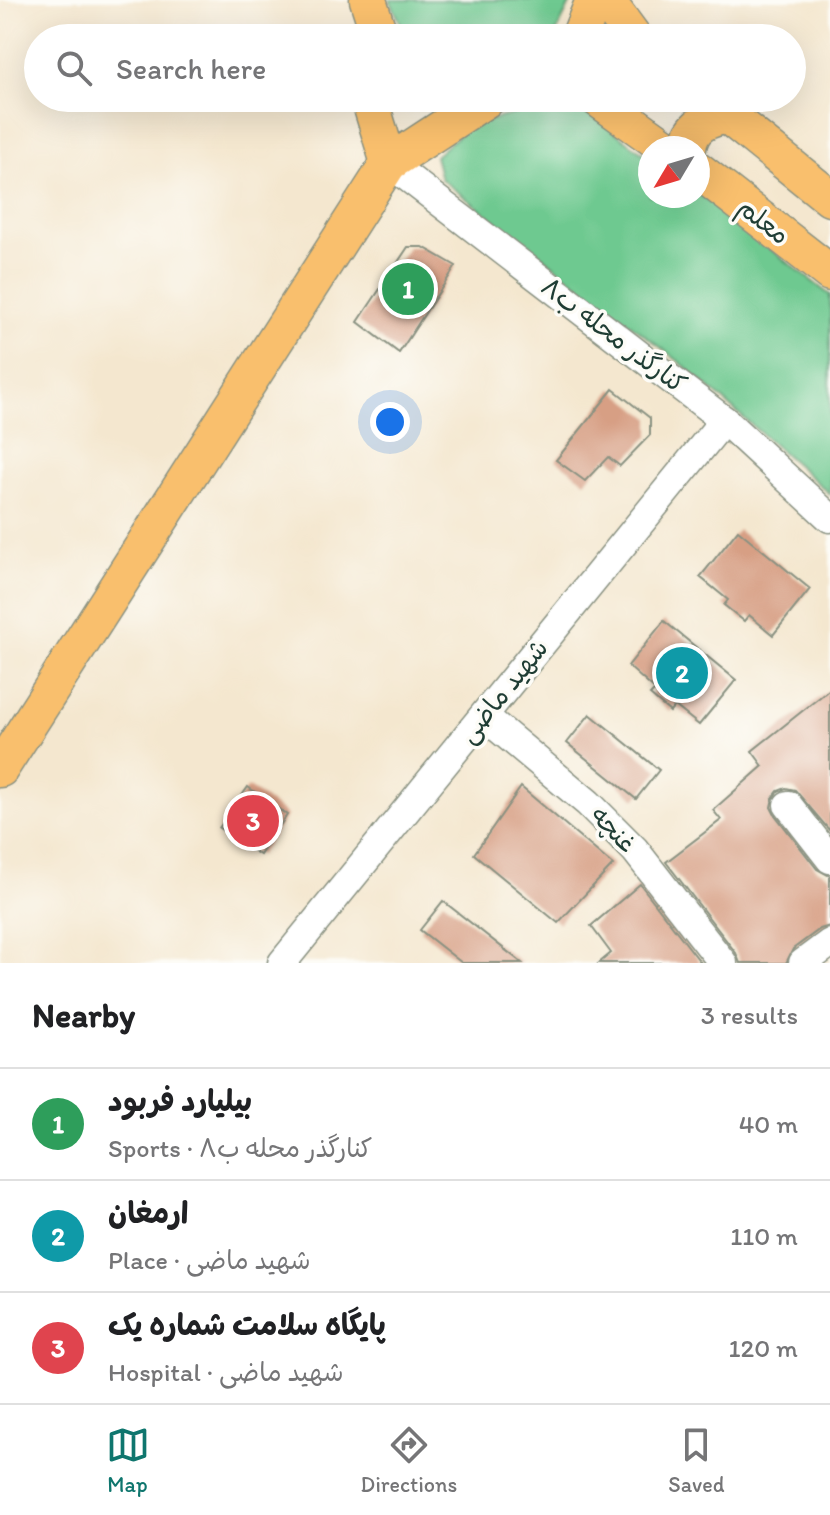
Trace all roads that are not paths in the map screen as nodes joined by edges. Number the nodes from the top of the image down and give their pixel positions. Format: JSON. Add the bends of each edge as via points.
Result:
{"nodes":[{"id":1,"x":366,"y":0,"type":"edge"},
{"id":2,"x":594,"y":0,"type":"edge"},
{"id":3,"x":606,"y":0,"type":"edge"},
{"id":4,"x":357,"y":24,"type":"edge"},
{"id":5,"x":375,"y":24,"type":"edge"},
{"id":6,"x":585,"y":24,"type":"edge"},
{"id":7,"x":624,"y":24,"type":"edge"},
{"id":8,"x":373,"y":112,"type":"edge"},
{"id":9,"x":467,"y":112,"type":"edge"},
{"id":10,"x":617,"y":112,"type":"edge"},
{"id":11,"x":712,"y":112,"type":"edge"},
{"id":12,"x":724,"y":112,"type":"edge"},
{"id":13,"x":650,"y":136,"type":"edge"},
{"id":14,"x":690,"y":136,"type":"edge"},
{"id":15,"x":389,"y":163,"type":"junction"},
{"id":16,"x":710,"y":179,"type":"edge"},
{"id":17,"x":830,"y":198,"type":"edge"},
{"id":18,"x":830,"y":273,"type":"edge"},
{"id":19,"x":724,"y":420,"type":"junction"},
{"id":20,"x":830,"y":518,"type":"edge"},
{"id":21,"x":484,"y":716,"type":"junction"},
{"id":22,"x":0,"y":769,"type":"edge"},
{"id":23,"x":788,"y":805,"type":"dead end"},
{"id":24,"x":830,"y":859,"type":"edge"},
{"id":25,"x":830,"y":943,"type":"edge"},
{"id":26,"x":282,"y":963,"type":"edge"},
{"id":27,"x":723,"y":963,"type":"edge"},
{"id":28,"x":803,"y":963,"type":"edge"}],
"edges":[{"from":1,"to":4,"type":"main road"},
{"from":1,"to":5,"type":"main road"},
{"from":2,"to":6,"type":"main road"},
{"from":3,"to":7,"type":"main road"},
{"from":8,"to":15,"type":"main road"},
{"from":9,"to":15,"type":"main road"},
{"from":10,"to":13,"type":"main road"},
{"from":11,"to":14,"type":"main road"},
{"from":12,"to":17,"type":"main road"},
{"from":15,"to":19,"type":"street","name":"کنارگذر محله ب۸"},
{"from":15,"to":22,"type":"main road"},
{"from":16,"to":18,"type":"main road","name":"معلم"},
{"from":19,"to":20,"type":"street","name":"کنارگذر محله ب۸"},
{"from":19,"to":21,"type":"street","name":"شهید ماضی"},
{"from":21,"to":26,"type":"street","name":"شهید ماضی"},
{"from":21,"to":27,"type":"street","name":"غنچه","via":[[635,850]]},
{"from":23,"to":24,"type":"street"},
{"from":25,"to":28,"type":"street"}]}
